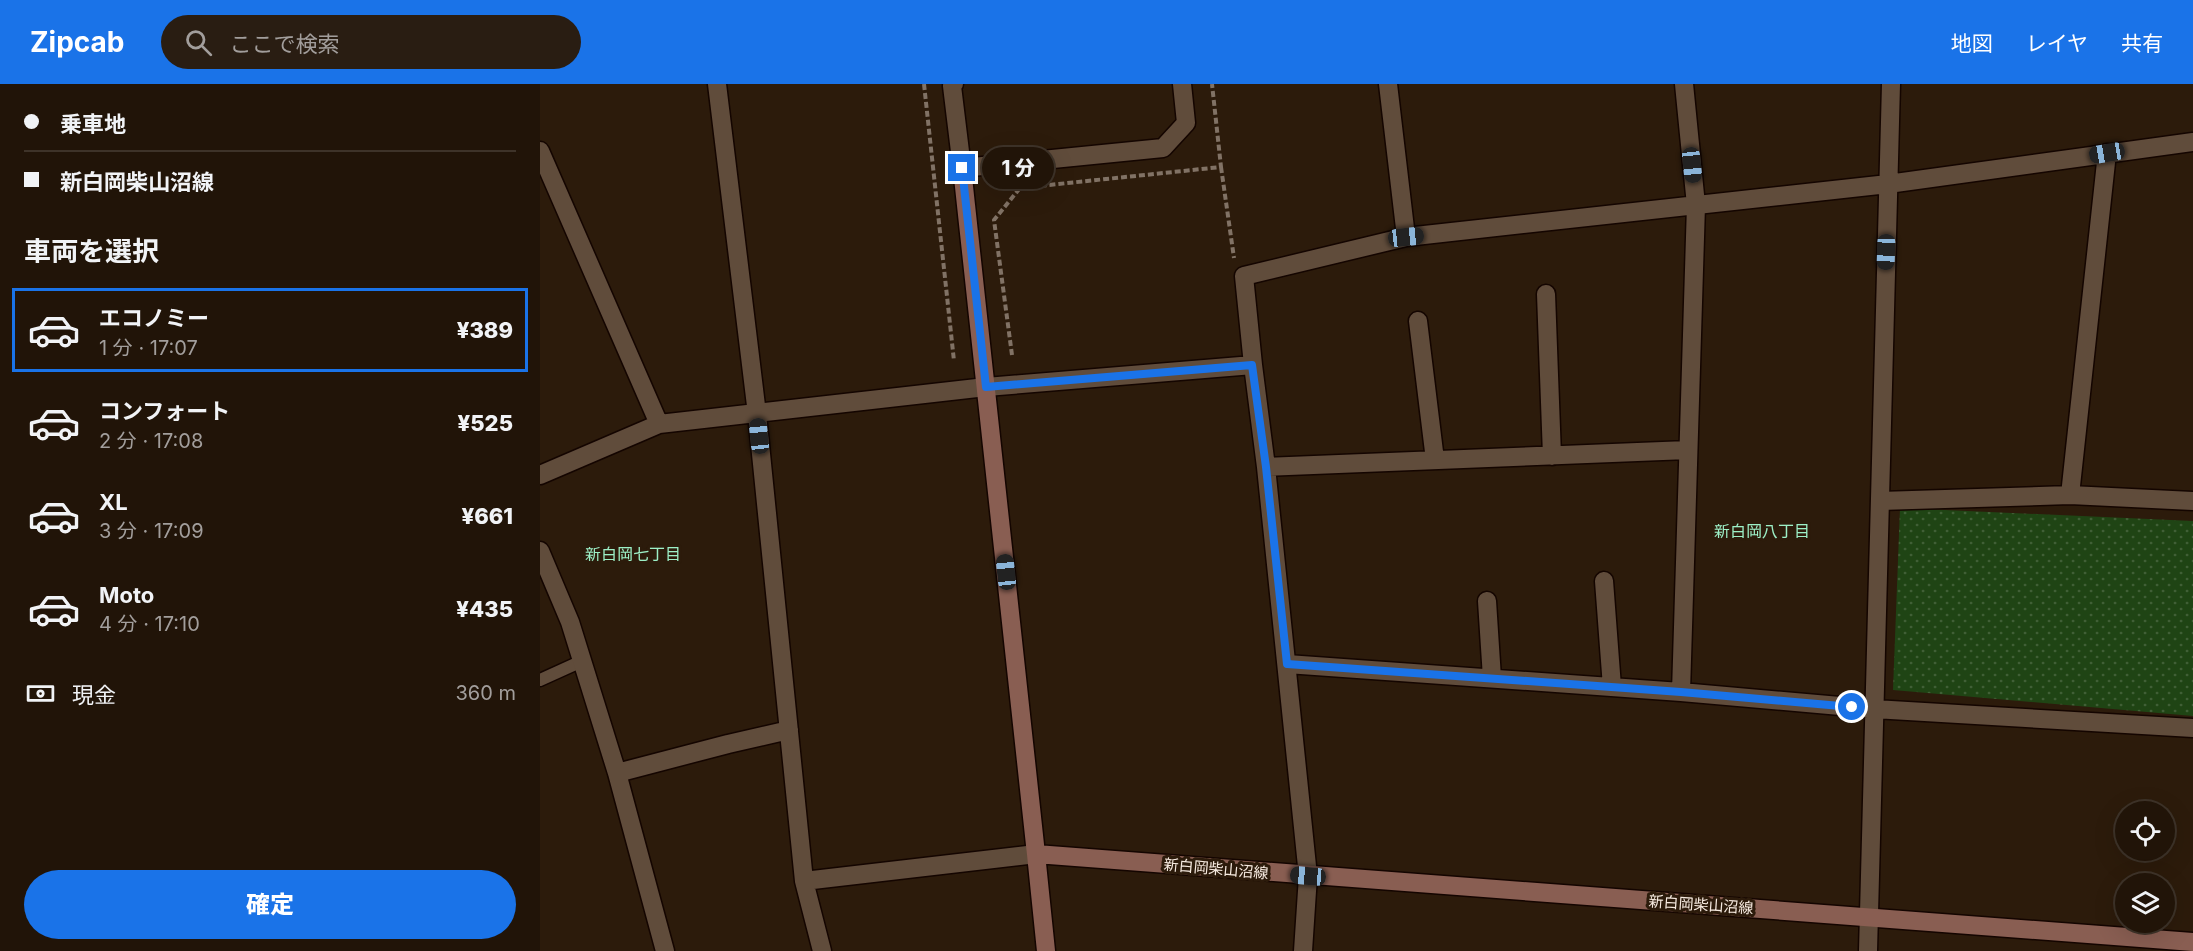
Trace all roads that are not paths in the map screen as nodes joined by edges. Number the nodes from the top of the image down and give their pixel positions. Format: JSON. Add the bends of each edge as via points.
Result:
{"nodes":[{"id":1,"x":717,"y":84,"type":"edge"},
{"id":2,"x":954,"y":84,"type":"edge"},
{"id":3,"x":1182,"y":84,"type":"edge"},
{"id":4,"x":1388,"y":84,"type":"edge"},
{"id":5,"x":1684,"y":84,"type":"edge"},
{"id":6,"x":1892,"y":84,"type":"edge"},
{"id":7,"x":2193,"y":142,"type":"edge"},
{"id":8,"x":540,"y":151,"type":"edge"},
{"id":9,"x":2107,"y":153,"type":"junction"},
{"id":10,"x":962,"y":168,"type":"junction"},
{"id":11,"x":1888,"y":184,"type":"junction"},
{"id":12,"x":1695,"y":205,"type":"junction"},
{"id":13,"x":1406,"y":237,"type":"junction"},
{"id":14,"x":1546,"y":294,"type":"dead end"},
{"id":15,"x":1418,"y":321,"type":"dead end"},
{"id":16,"x":1252,"y":365,"type":"junction"},
{"id":17,"x":986,"y":387,"type":"junction"},
{"id":18,"x":757,"y":414,"type":"junction"},
{"id":19,"x":659,"y":424,"type":"junction"},
{"id":20,"x":1688,"y":450,"type":"junction"},
{"id":21,"x":1552,"y":456,"type":"junction"},
{"id":22,"x":1435,"y":460,"type":"junction"},
{"id":23,"x":1266,"y":467,"type":"junction"},
{"id":24,"x":540,"y":474,"type":"edge"},
{"id":25,"x":2070,"y":495,"type":"junction"},
{"id":26,"x":1880,"y":501,"type":"junction"},
{"id":27,"x":2193,"y":501,"type":"edge"},
{"id":28,"x":540,"y":551,"type":"edge"},
{"id":29,"x":1604,"y":581,"type":"dead end"},
{"id":30,"x":1487,"y":601,"type":"dead end"},
{"id":31,"x":582,"y":661,"type":"junction"},
{"id":32,"x":1287,"y":664,"type":"junction"},
{"id":33,"x":1492,"y":678,"type":"junction"},
{"id":34,"x":540,"y":680,"type":"edge"},
{"id":35,"x":1611,"y":687,"type":"junction"},
{"id":36,"x":1681,"y":692,"type":"junction"},
{"id":37,"x":1874,"y":709,"type":"junction"},
{"id":38,"x":2193,"y":728,"type":"edge"},
{"id":39,"x":789,"y":730,"type":"junction"},
{"id":40,"x":617,"y":773,"type":"junction"},
{"id":41,"x":1036,"y":854,"type":"junction"},
{"id":42,"x":1308,"y":876,"type":"junction"},
{"id":43,"x":804,"y":881,"type":"junction"},
{"id":44,"x":1869,"y":917,"type":"junction"},
{"id":45,"x":2193,"y":942,"type":"edge"},
{"id":46,"x":665,"y":951,"type":"edge"},
{"id":47,"x":822,"y":951,"type":"edge"},
{"id":48,"x":1046,"y":951,"type":"edge"},
{"id":49,"x":1303,"y":951,"type":"edge"},
{"id":50,"x":1868,"y":951,"type":"edge"}],
"edges":[{"from":1,"to":18,"type":"street"},
{"from":2,"to":10,"type":"street"},
{"from":3,"to":10,"type":"street","via":[[1186,123],[1163,148]]},
{"from":4,"to":13,"type":"street"},
{"from":5,"to":12,"type":"street"},
{"from":6,"to":11,"type":"street"},
{"from":7,"to":9,"type":"street"},
{"from":8,"to":19,"type":"street"},
{"from":9,"to":11,"type":"street"},
{"from":9,"to":25,"type":"street"},
{"from":10,"to":17,"type":"street"},
{"from":11,"to":12,"type":"street"},
{"from":11,"to":26,"type":"street"},
{"from":12,"to":13,"type":"street"},
{"from":12,"to":20,"type":"street"},
{"from":13,"to":16,"type":"street","via":[[1244,276]]},
{"from":14,"to":21,"type":"street"},
{"from":15,"to":22,"type":"street"},
{"from":16,"to":17,"type":"street"},
{"from":16,"to":23,"type":"street"},
{"from":17,"to":18,"type":"street"},
{"from":17,"to":41,"type":"street"},
{"from":18,"to":19,"type":"street"},
{"from":18,"to":39,"type":"street"},
{"from":19,"to":24,"type":"street"},
{"from":20,"to":21,"type":"street"},
{"from":20,"to":36,"type":"street"},
{"from":21,"to":22,"type":"street"},
{"from":22,"to":23,"type":"street"},
{"from":23,"to":32,"type":"street"},
{"from":25,"to":26,"type":"street"},
{"from":25,"to":27,"type":"street"},
{"from":26,"to":37,"type":"street"},
{"from":28,"to":31,"type":"street"},
{"from":29,"to":35,"type":"street"},
{"from":30,"to":33,"type":"street"},
{"from":31,"to":34,"type":"lane"},
{"from":31,"to":40,"type":"street"},
{"from":32,"to":33,"type":"street"},
{"from":32,"to":42,"type":"street"},
{"from":33,"to":35,"type":"street"},
{"from":35,"to":36,"type":"street"},
{"from":36,"to":37,"type":"street"},
{"from":37,"to":38,"type":"street"},
{"from":37,"to":44,"type":"street"},
{"from":39,"to":40,"type":"street"},
{"from":39,"to":43,"type":"street"},
{"from":40,"to":46,"type":"street"},
{"from":41,"to":42,"type":"street","name":"新白岡柴山沼線"},
{"from":41,"to":43,"type":"street"},
{"from":41,"to":48,"type":"street"},
{"from":42,"to":44,"type":"street","name":"新白岡柴山沼線"},
{"from":42,"to":49,"type":"street"},
{"from":43,"to":47,"type":"street"},
{"from":44,"to":45,"type":"street","name":"新白岡柴山沼線"},
{"from":44,"to":50,"type":"street"}]}
